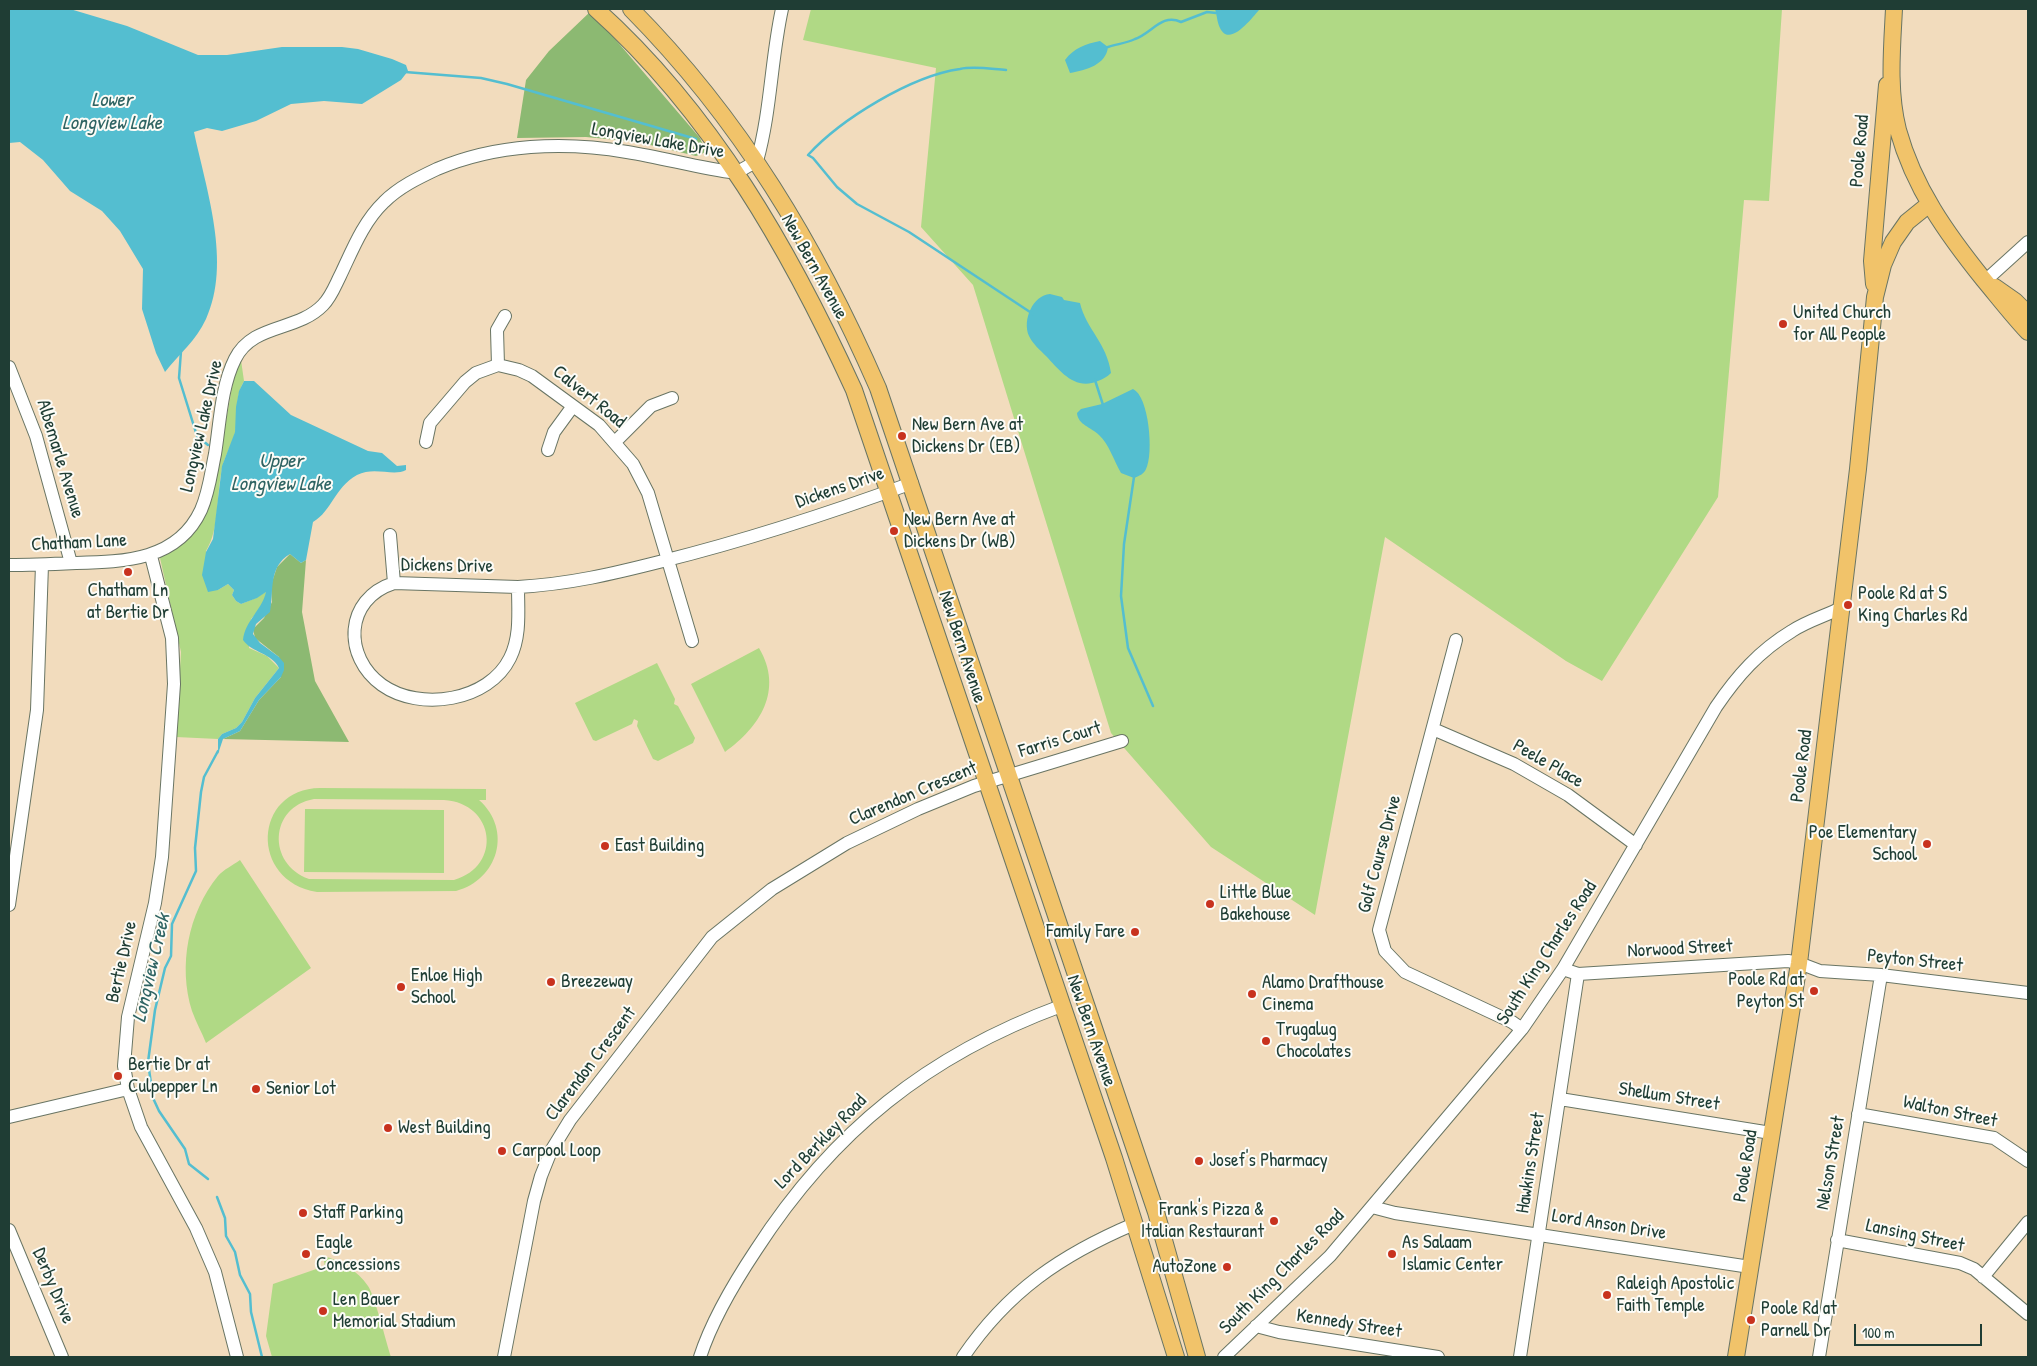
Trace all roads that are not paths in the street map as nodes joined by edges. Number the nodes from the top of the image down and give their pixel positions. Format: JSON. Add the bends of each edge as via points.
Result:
{"nodes":[{"id":1,"x":596,"y":9,"type":"edge"},
{"id":2,"x":631,"y":9,"type":"edge"},
{"id":3,"x":782,"y":9,"type":"edge"},
{"id":4,"x":1894,"y":9,"type":"edge"},
{"id":5,"x":1890,"y":67,"type":"junction"},
{"id":6,"x":757,"y":161,"type":"junction"},
{"id":7,"x":736,"y":173,"type":"junction"},
{"id":8,"x":1928,"y":205,"type":"junction"},
{"id":9,"x":2028,"y":242,"type":"edge"},
{"id":10,"x":1985,"y":281,"type":"junction"},
{"id":11,"x":1875,"y":297,"type":"junction"},
{"id":12,"x":2028,"y":314,"type":"edge"},
{"id":13,"x":504,"y":316,"type":"dead end"},
{"id":14,"x":2028,"y":332,"type":"edge"},
{"id":15,"x":498,"y":365,"type":"junction"},
{"id":16,"x":9,"y":367,"type":"edge"},
{"id":17,"x":672,"y":398,"type":"dead end"},
{"id":18,"x":573,"y":406,"type":"junction"},
{"id":19,"x":616,"y":441,"type":"junction"},
{"id":20,"x":426,"y":442,"type":"dead end"},
{"id":21,"x":548,"y":450,"type":"dead end"},
{"id":22,"x":912,"y":483,"type":"junction"},
{"id":23,"x":889,"y":491,"type":"junction"},
{"id":24,"x":390,"y":535,"type":"dead end"},
{"id":25,"x":151,"y":556,"type":"junction"},
{"id":26,"x":669,"y":560,"type":"junction"},
{"id":27,"x":71,"y":563,"type":"junction"},
{"id":28,"x":9,"y":564,"type":"edge"},
{"id":29,"x":42,"y":565,"type":"junction"},
{"id":30,"x":394,"y":583,"type":"junction"},
{"id":31,"x":518,"y":587,"type":"junction"},
{"id":32,"x":1841,"y":608,"type":"junction"},
{"id":33,"x":1456,"y":640,"type":"dead end"},
{"id":34,"x":692,"y":641,"type":"dead end"},
{"id":35,"x":1433,"y":729,"type":"junction"},
{"id":36,"x":1122,"y":741,"type":"dead end"},
{"id":37,"x":1009,"y":775,"type":"junction"},
{"id":38,"x":986,"y":782,"type":"junction"},
{"id":39,"x":1636,"y":845,"type":"junction"},
{"id":40,"x":9,"y":905,"type":"edge"},
{"id":41,"x":1032,"y":919,"type":"junction"},
{"id":42,"x":1799,"y":962,"type":"junction"},
{"id":43,"x":1563,"y":969,"type":"junction"},
{"id":44,"x":1578,"y":974,"type":"junction"},
{"id":45,"x":1882,"y":975,"type":"junction"},
{"id":46,"x":2028,"y":992,"type":"edge"},
{"id":47,"x":1081,"y":994,"type":"junction"},
{"id":48,"x":1061,"y":1006,"type":"junction"},
{"id":49,"x":1522,"y":1029,"type":"junction"},
{"id":50,"x":1107,"y":1070,"type":"junction"},
{"id":51,"x":128,"y":1089,"type":"junction"},
{"id":52,"x":1560,"y":1099,"type":"junction"},
{"id":53,"x":1858,"y":1114,"type":"junction"},
{"id":54,"x":9,"y":1117,"type":"edge"},
{"id":55,"x":1102,"y":1124,"type":"junction"},
{"id":56,"x":1771,"y":1133,"type":"junction"},
{"id":57,"x":2028,"y":1161,"type":"edge"},
{"id":58,"x":1372,"y":1207,"type":"junction"},
{"id":59,"x":1156,"y":1212,"type":"junction"},
{"id":60,"x":2028,"y":1222,"type":"edge"},
{"id":61,"x":1134,"y":1224,"type":"junction"},
{"id":62,"x":9,"y":1230,"type":"edge"},
{"id":63,"x":1539,"y":1234,"type":"junction"},
{"id":64,"x":1836,"y":1240,"type":"junction"},
{"id":65,"x":1750,"y":1266,"type":"junction"},
{"id":66,"x":1983,"y":1278,"type":"junction"},
{"id":67,"x":1180,"y":1290,"type":"junction"},
{"id":68,"x":2028,"y":1314,"type":"edge"},
{"id":69,"x":1256,"y":1326,"type":"junction"},
{"id":70,"x":62,"y":1357,"type":"edge"},
{"id":71,"x":237,"y":1357,"type":"edge"},
{"id":72,"x":504,"y":1357,"type":"edge"},
{"id":73,"x":700,"y":1357,"type":"edge"},
{"id":74,"x":963,"y":1357,"type":"edge"},
{"id":75,"x":1176,"y":1357,"type":"edge"},
{"id":76,"x":1198,"y":1357,"type":"edge"},
{"id":77,"x":1224,"y":1357,"type":"edge"},
{"id":78,"x":1438,"y":1357,"type":"edge"},
{"id":79,"x":1520,"y":1357,"type":"edge"},
{"id":80,"x":1736,"y":1357,"type":"edge"},
{"id":81,"x":1819,"y":1357,"type":"edge"}],
"edges":[{"from":1,"to":7,"type":"main road","name":"New Bern Avenue","via":[[664,79]]},
{"from":2,"to":6,"type":"main road","name":"New Bern Avenue","via":[[682,63]]},
{"from":3,"to":6,"type":"street","via":[[766,129]]},
{"from":4,"to":5,"type":"main road","name":"Poole Road"},
{"from":5,"to":8,"type":"main road","via":[[1898,128]]},
{"from":5,"to":11,"type":"main road","name":"Poole Road","via":[[1872,262]]},
{"from":6,"to":7,"type":"street","name":"Longview Lake Drive"},
{"from":6,"to":22,"type":"main road","name":"New Bern Avenue","via":[[806,240],[847,316],[878,388]]},
{"from":7,"to":23,"type":"main road","name":"New Bern Avenue","via":[[774,232],[820,317],[854,390]]},
{"from":7,"to":25,"type":"street","name":"Longview Lake Drive","via":[[608,149],[546,146],[470,157],[406,185],[384,201],[369,219],[324,305],[301,320],[259,334],[238,355],[228,379],[208,490],[201,511],[178,539]]},
{"from":8,"to":10,"type":"main road"},
{"from":8,"to":11,"type":"main road","name":"Poole Road","via":[[1907,222],[1893,242]]},
{"from":9,"to":10,"type":"street"},
{"from":10,"to":12,"type":"main road"},
{"from":10,"to":14,"type":"main road","via":[[2006,310]]},
{"from":11,"to":32,"type":"main road","name":"Poole Road"},
{"from":13,"to":15,"type":"street","via":[[497,330]]},
{"from":15,"to":18,"type":"street","name":"Calvert Road","via":[[532,376]]},
{"from":15,"to":20,"type":"street","via":[[476,373],[465,382],[430,423]]},
{"from":16,"to":27,"type":"street","name":"Albemarle Avenue","via":[[36,436]]},
{"from":17,"to":19,"type":"street","via":[[651,406]]},
{"from":18,"to":19,"type":"street","name":"Calvert Road"},
{"from":18,"to":21,"type":"street","via":[[554,432]]},
{"from":19,"to":26,"type":"street","name":"Calvert Road","via":[[642,478]]},
{"from":22,"to":23,"type":"street","name":"Dickens Drive"},
{"from":22,"to":37,"type":"main road","name":"New Bern Avenue"},
{"from":23,"to":26,"type":"street","name":"Dickens Drive","via":[[727,545]]},
{"from":23,"to":38,"type":"main road","name":"New Bern Avenue"},
{"from":24,"to":30,"type":"street"},
{"from":25,"to":27,"type":"street","name":"Chatham Lane","via":[[119,562]]},
{"from":25,"to":51,"type":"street","name":"Bertie Drive","via":[[172,638],[174,684],[159,878],[125,1032],[124,1066]]},
{"from":26,"to":31,"type":"street","name":"Dickens Drive","via":[[572,582]]},
{"from":26,"to":34,"type":"street","name":"Calvert Road"},
{"from":27,"to":29,"type":"street","name":"Chatham Lane"},
{"from":28,"to":29,"type":"street","name":"Chatham Lane"},
{"from":29,"to":40,"type":"street","via":[[37,710]]},
{"from":30,"to":31,"type":"street","name":"Dickens Drive"},
{"from":30,"to":31,"type":"street","name":"Dickens Drive","via":[[368,597],[358,612],[355,633],[361,658],[383,686],[404,696],[430,699],[475,691],[496,678],[504,668],[516,642]]},
{"from":32,"to":39,"type":"street","name":"South King Charles Road","via":[[1793,630],[1762,652],[1737,676]]},
{"from":32,"to":42,"type":"main road","name":"Poole Road"},
{"from":33,"to":35,"type":"street","name":"Golf Course Drive"},
{"from":35,"to":39,"type":"street","name":"Peele Place","via":[[1514,764],[1568,795]]},
{"from":35,"to":49,"type":"street","name":"Golf Course Drive","via":[[1382,911],[1379,930],[1384,950],[1405,972]]},
{"from":36,"to":37,"type":"street","name":"Farris Court"},
{"from":37,"to":38,"type":"street","name":"Clarendon Crescent"},
{"from":37,"to":47,"type":"main road","name":"New Bern Avenue"},
{"from":38,"to":41,"type":"main road","name":"New Bern Avenue"},
{"from":38,"to":72,"type":"street","name":"Clarendon Crescent","via":[[880,826],[818,860],[728,922],[696,956],[570,1120],[551,1151],[534,1201]]},
{"from":39,"to":43,"type":"street","name":"South King Charles Road"},
{"from":41,"to":47,"type":"main road","via":[[1064,986]]},
{"from":41,"to":48,"type":"main road","name":"New Bern Avenue"},
{"from":42,"to":44,"type":"street","name":"Norwood Street"},
{"from":42,"to":45,"type":"street","name":"Peyton Street","via":[[1820,971]]},
{"from":42,"to":56,"type":"main road","name":"Poole Road"},
{"from":43,"to":44,"type":"street","name":"Norwood Street"},
{"from":43,"to":49,"type":"street","name":"South King Charles Road"},
{"from":44,"to":52,"type":"street","name":"Hawkins Street"},
{"from":45,"to":46,"type":"street","name":"Peyton Street"},
{"from":45,"to":53,"type":"street","name":"Nelson Street"},
{"from":47,"to":50,"type":"main road","name":"New Bern Avenue"},
{"from":48,"to":50,"type":"main road","via":[[1079,1014]]},
{"from":48,"to":55,"type":"main road","name":"New Bern Avenue"},
{"from":48,"to":73,"type":"street","name":"Lord Berkley Road","via":[[1002,1029],[966,1048],[914,1081],[847,1136],[787,1204],[761,1242],[738,1277]]},
{"from":49,"to":58,"type":"street","name":"South King Charles Road"},
{"from":50,"to":59,"type":"main road","name":"New Bern Avenue"},
{"from":51,"to":54,"type":"street"},
{"from":51,"to":71,"type":"street","name":"Bertie Drive","via":[[141,1127],[196,1228],[212,1266]]},
{"from":52,"to":56,"type":"street","name":"Shellum Street"},
{"from":52,"to":63,"type":"street","name":"Hawkins Street"},
{"from":53,"to":57,"type":"street","name":"Walton Street","via":[[1994,1138]]},
{"from":53,"to":64,"type":"street","name":"Nelson Street"},
{"from":55,"to":59,"type":"main road","via":[[1128,1189],[1139,1206]]},
{"from":55,"to":61,"type":"main road","name":"New Bern Avenue"},
{"from":56,"to":65,"type":"main road","name":"Poole Road"},
{"from":58,"to":63,"type":"street","name":"Lord Anson Drive"},
{"from":58,"to":69,"type":"street","name":"South King Charles Road","via":[[1308,1279]]},
{"from":59,"to":67,"type":"main road","name":"New Bern Avenue"},
{"from":60,"to":66,"type":"street"},
{"from":61,"to":67,"type":"main road","via":[[1150,1228]]},
{"from":61,"to":74,"type":"street","via":[[1078,1250],[1046,1270],[997,1315]]},
{"from":61,"to":75,"type":"main road","name":"New Bern Avenue"},
{"from":62,"to":70,"type":"street","name":"Derby Drive"},
{"from":63,"to":65,"type":"street","name":"Lord Anson Drive"},
{"from":63,"to":79,"type":"street","name":"Hawkins Street"},
{"from":64,"to":66,"type":"street","name":"Lansing Street","via":[[1960,1263],[1974,1269]]},
{"from":64,"to":81,"type":"street","name":"Nelson Street"},
{"from":65,"to":80,"type":"main road","name":"Poole Road"},
{"from":66,"to":68,"type":"street","name":"Lansing Street"},
{"from":67,"to":76,"type":"main road","name":"New Bern Avenue"},
{"from":69,"to":77,"type":"street","name":"South King Charles Road"},
{"from":69,"to":78,"type":"street","name":"Kennedy Street"}]}
